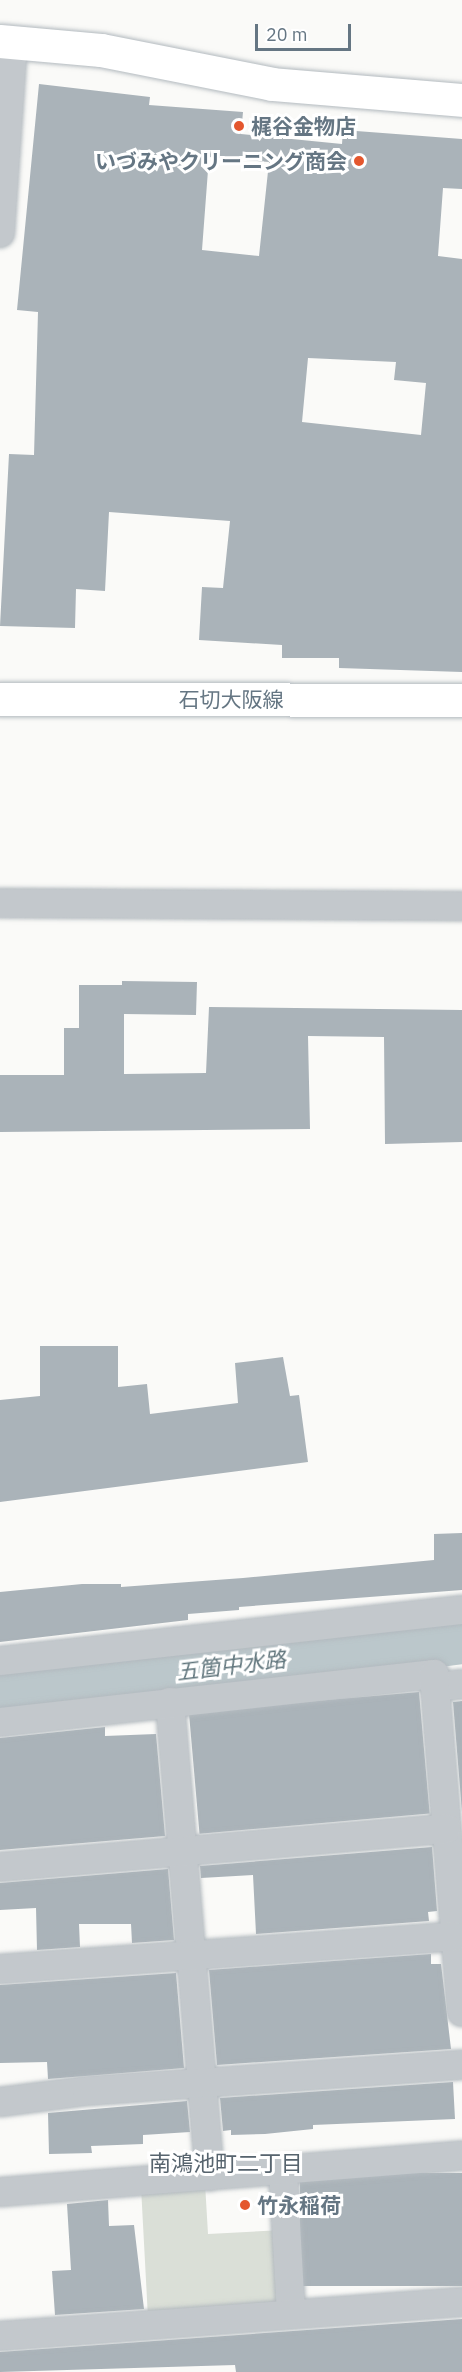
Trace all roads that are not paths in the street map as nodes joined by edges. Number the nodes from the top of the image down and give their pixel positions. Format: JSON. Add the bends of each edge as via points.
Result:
{"nodes":[{"id":1,"x":6,"y":41,"type":"edge"},
{"id":2,"x":462,"y":100,"type":"edge"},
{"id":3,"x":0,"y":233,"type":"edge"},
{"id":4,"x":0,"y":699,"type":"edge"},
{"id":5,"x":462,"y":700,"type":"edge"},
{"id":6,"x":0,"y":903,"type":"edge"},
{"id":7,"x":462,"y":906,"type":"edge"},
{"id":8,"x":462,"y":1610,"type":"edge"},
{"id":9,"x":0,"y":1661,"type":"edge"},
{"id":10,"x":448,"y":1685,"type":"edge"},
{"id":11,"x":170,"y":1702,"type":"junction"},
{"id":12,"x":0,"y":1722,"type":"edge"},
{"id":13,"x":452,"y":1773,"type":"edge"},
{"id":14,"x":446,"y":1829,"type":"junction"},
{"id":15,"x":184,"y":1851,"type":"junction"},
{"id":16,"x":456,"y":1866,"type":"edge"},
{"id":17,"x":0,"y":1867,"type":"edge"},
{"id":18,"x":458,"y":1950,"type":"edge"},
{"id":19,"x":191,"y":1955,"type":"junction"},
{"id":20,"x":0,"y":1969,"type":"edge"},
{"id":21,"x":462,"y":2012,"type":"edge"},
{"id":22,"x":462,"y":2065,"type":"edge"},
{"id":23,"x":201,"y":2083,"type":"junction"},
{"id":24,"x":0,"y":2102,"type":"edge"},
{"id":25,"x":462,"y":2157,"type":"edge"},
{"id":26,"x":283,"y":2170,"type":"junction"},
{"id":27,"x":210,"y":2175,"type":"junction"},
{"id":28,"x":0,"y":2192,"type":"edge"},
{"id":29,"x":462,"y":2302,"type":"edge"},
{"id":30,"x":291,"y":2314,"type":"junction"},
{"id":31,"x":0,"y":2336,"type":"edge"}],
"edges":[{"from":1,"to":2,"type":"main road","via":[[101,50],[272,84]]},
{"from":1,"to":3,"type":"street"},
{"from":4,"to":5,"type":"main road","name":"石切大阪線"},
{"from":6,"to":7,"type":"street"},
{"from":8,"to":9,"type":"street"},
{"from":10,"to":11,"type":"street","via":[[434,1674]]},
{"from":10,"to":13,"type":"street"},
{"from":11,"to":12,"type":"street"},
{"from":11,"to":15,"type":"street"},
{"from":13,"to":14,"type":"street"},
{"from":14,"to":15,"type":"street"},
{"from":14,"to":16,"type":"street"},
{"from":15,"to":17,"type":"street"},
{"from":15,"to":19,"type":"street"},
{"from":16,"to":18,"type":"street"},
{"from":18,"to":19,"type":"street"},
{"from":18,"to":21,"type":"street"},
{"from":19,"to":20,"type":"street"},
{"from":19,"to":23,"type":"street"},
{"from":22,"to":23,"type":"street"},
{"from":23,"to":24,"type":"street"},
{"from":23,"to":27,"type":"street"},
{"from":25,"to":26,"type":"street"},
{"from":26,"to":27,"type":"street"},
{"from":26,"to":30,"type":"street"},
{"from":27,"to":28,"type":"street"},
{"from":29,"to":30,"type":"street"},
{"from":30,"to":31,"type":"street"}]}
